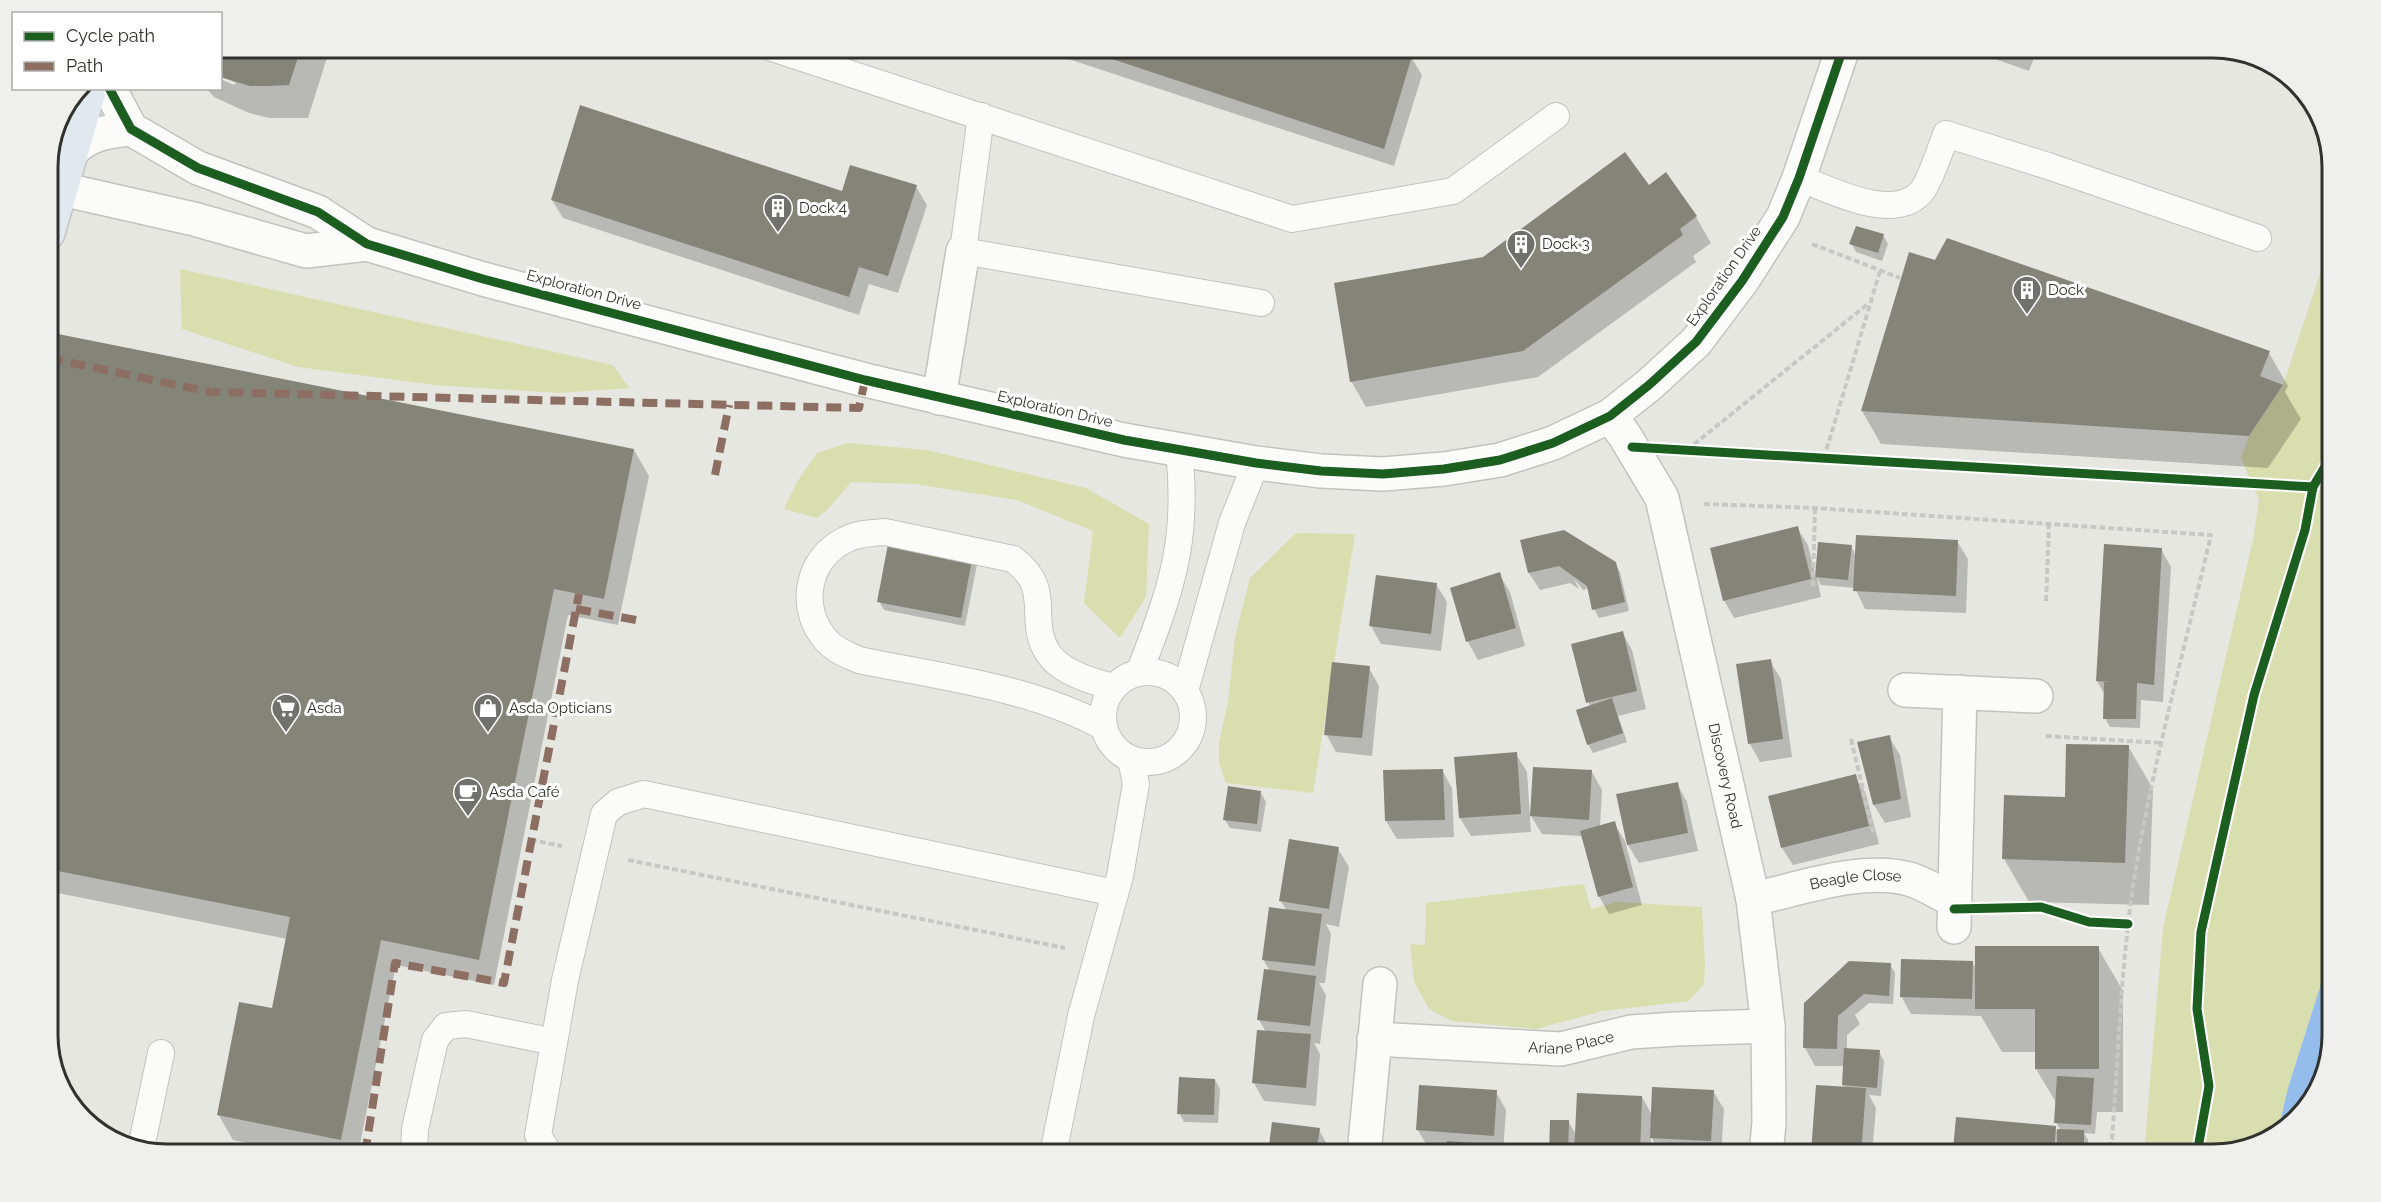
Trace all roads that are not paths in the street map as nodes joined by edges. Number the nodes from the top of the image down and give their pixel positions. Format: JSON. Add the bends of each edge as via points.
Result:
{"nodes":[{"id":1,"x":1840,"y":58,"type":"edge"},
{"id":2,"x":805,"y":59,"type":"edge"},
{"id":3,"x":111,"y":90,"type":"edge"},
{"id":4,"x":88,"y":92,"type":"edge"},
{"id":5,"x":981,"y":116,"type":"junction"},
{"id":6,"x":1556,"y":116,"type":"dead end"},
{"id":7,"x":131,"y":129,"type":"junction"},
{"id":8,"x":59,"y":160,"type":"edge"},
{"id":9,"x":59,"y":164,"type":"edge"},
{"id":10,"x":59,"y":168,"type":"edge"},
{"id":11,"x":1799,"y":178,"type":"junction"},
{"id":12,"x":2258,"y":238,"type":"dead end"},
{"id":13,"x":367,"y":244,"type":"junction"},
{"id":14,"x":963,"y":251,"type":"junction"},
{"id":15,"x":1261,"y":303,"type":"dead end"},
{"id":16,"x":939,"y":398,"type":"junction"},
{"id":17,"x":1610,"y":416,"type":"junction"},
{"id":18,"x":1179,"y":450,"type":"junction"},
{"id":19,"x":1256,"y":463,"type":"junction"},
{"id":20,"x":1139,"y":673,"type":"junction"},
{"id":21,"x":1114,"y":687,"type":"junction"},
{"id":22,"x":1905,"y":690,"type":"dead end"},
{"id":23,"x":1185,"y":691,"type":"junction"},
{"id":24,"x":1960,"y":692,"type":"junction"},
{"id":25,"x":2036,"y":696,"type":"dead end"},
{"id":26,"x":1104,"y":728,"type":"junction"},
{"id":27,"x":1131,"y":759,"type":"junction"},
{"id":28,"x":1115,"y":893,"type":"junction"},
{"id":29,"x":1753,"y":899,"type":"junction"},
{"id":30,"x":1380,"y":984,"type":"dead end"},
{"id":31,"x":1768,"y":1026,"type":"junction"},
{"id":32,"x":1374,"y":1039,"type":"junction"},
{"id":33,"x":554,"y":1042,"type":"junction"},
{"id":34,"x":162,"y":1053,"type":"dead end"},
{"id":35,"x":143,"y":1140,"type":"edge"},
{"id":36,"x":414,"y":1144,"type":"edge"},
{"id":37,"x":543,"y":1144,"type":"edge"},
{"id":38,"x":1055,"y":1144,"type":"edge"},
{"id":39,"x":1365,"y":1144,"type":"dead end"},
{"id":40,"x":1767,"y":1144,"type":"edge"}],
"edges":[{"from":1,"to":11,"type":"street","name":"Exploration Drive"},
{"from":2,"to":5,"type":"lane"},
{"from":3,"to":7,"type":"street"},
{"from":4,"to":8,"type":"main road"},
{"from":5,"to":6,"type":"lane","via":[[1292,219],[1453,190]]},
{"from":5,"to":14,"type":"lane"},
{"from":7,"to":9,"type":"street","via":[[84,140]]},
{"from":7,"to":13,"type":"street","name":"Exploration Drive","via":[[198,168],[318,212]]},
{"from":10,"to":13,"type":"street","name":"Exploration Drive","via":[[194,219],[306,251]]},
{"from":11,"to":12,"type":"lane","via":[[1888,207],[1907,202],[1923,190],[1946,135]]},
{"from":11,"to":17,"type":"street","name":"Exploration Drive","via":[[1783,217],[1696,342]]},
{"from":13,"to":16,"type":"street","name":"Exploration Drive","via":[[483,279]]},
{"from":14,"to":15,"type":"lane"},
{"from":14,"to":16,"type":"street"},
{"from":16,"to":18,"type":"street","name":"Exploration Drive"},
{"from":17,"to":19,"type":"street","name":"Exploration Drive","via":[[1553,443],[1500,460],[1444,469],[1383,474]]},
{"from":17,"to":29,"type":"street","name":"Discovery Road","via":[[1662,498]]},
{"from":18,"to":19,"type":"street","name":"Exploration Drive"},
{"from":18,"to":20,"type":"lane","via":[[1182,486],[1175,567]]},
{"from":19,"to":23,"type":"lane","via":[[1232,523]]},
{"from":20,"to":21,"type":"lane"},
{"from":20,"to":23,"type":"lane","via":[[1165,675]]},
{"from":21,"to":26,"type":"lane","via":[[1106,699]]},
{"from":21,"to":26,"type":"lane","via":[[1064,667],[1048,653],[1041,635],[1035,583],[1013,559],[885,532],[866,533],[834,546],[814,571],[809,588],[812,615],[818,630],[843,653],[859,660],[987,686],[1073,711]]},
{"from":22,"to":24,"type":"street"},
{"from":23,"to":27,"type":"lane","via":[[1192,704],[1193,718],[1184,745],[1160,761]]},
{"from":24,"to":25,"type":"street"},
{"from":24,"to":29,"type":"street","name":"Beagle Close","via":[[1954,914],[1910,879],[1883,874],[1841,879]]},
{"from":26,"to":27,"type":"lane","via":[[1109,741]]},
{"from":27,"to":28,"type":"lane","via":[[1136,784]]},
{"from":28,"to":33,"type":"lane","via":[[644,794],[618,802],[604,814]]},
{"from":28,"to":38,"type":"lane","via":[[1081,1016]]},
{"from":29,"to":31,"type":"street","name":"Discovery Road"},
{"from":30,"to":32,"type":"street"},
{"from":31,"to":32,"type":"street","name":"Ariane Place","via":[[1631,1032],[1562,1049]]},
{"from":31,"to":40,"type":"street","name":"Discovery Road"},
{"from":32,"to":39,"type":"street"},
{"from":33,"to":36,"type":"lane","via":[[466,1024],[446,1026],[435,1040]]},
{"from":33,"to":37,"type":"lane","via":[[538,1135]]},
{"from":34,"to":35,"type":"lane"}]}
